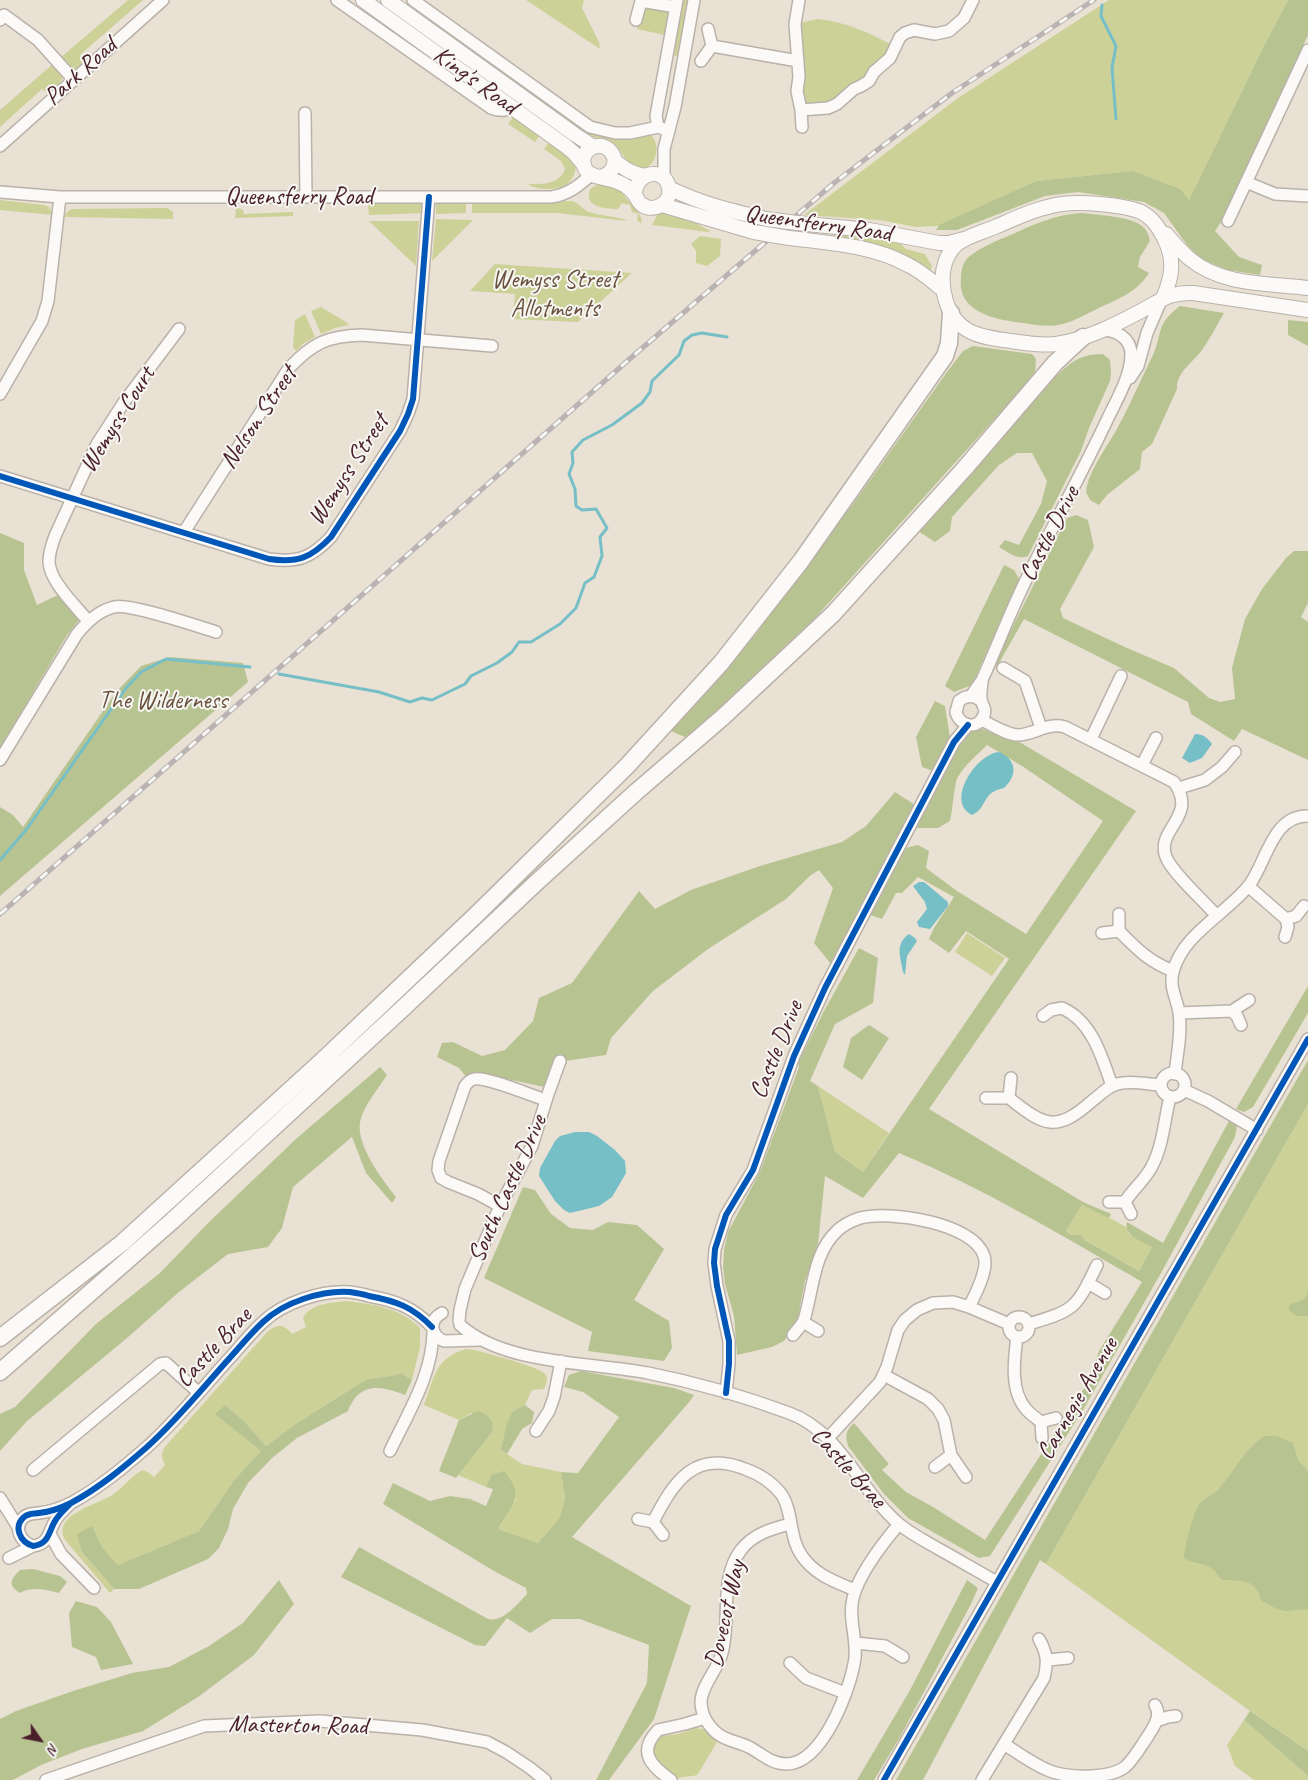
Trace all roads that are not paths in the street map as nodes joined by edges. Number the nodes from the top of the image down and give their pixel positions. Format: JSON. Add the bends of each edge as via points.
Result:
{"nodes":[{"id":1,"x":163,"y":0,"type":"edge"},
{"id":2,"x":337,"y":0,"type":"edge"},
{"id":3,"x":363,"y":0,"type":"edge"},
{"id":4,"x":388,"y":0,"type":"edge"},
{"id":5,"x":413,"y":0,"type":"edge"},
{"id":6,"x":694,"y":0,"type":"edge"},
{"id":7,"x":799,"y":0,"type":"edge"},
{"id":8,"x":973,"y":0,"type":"edge"},
{"id":9,"x":676,"y":4,"type":"edge"},
{"id":10,"x":0,"y":20,"type":"edge"},
{"id":11,"x":636,"y":20,"type":"dead end"},
{"id":12,"x":708,"y":29,"type":"dead end"},
{"id":13,"x":712,"y":46,"type":"junction"},
{"id":14,"x":1308,"y":50,"type":"edge"},
{"id":15,"x":701,"y":61,"type":"dead end"},
{"id":16,"x":798,"y":61,"type":"junction"},
{"id":17,"x":73,"y":79,"type":"junction"},
{"id":18,"x":512,"y":108,"type":"junction"},
{"id":19,"x":801,"y":110,"type":"junction"},
{"id":20,"x":305,"y":113,"type":"dead end"},
{"id":21,"x":802,"y":127,"type":"dead end"},
{"id":22,"x":663,"y":129,"type":"junction"},
{"id":23,"x":0,"y":146,"type":"edge"},
{"id":24,"x":594,"y":146,"type":"junction"},
{"id":25,"x":664,"y":149,"type":"junction"},
{"id":26,"x":615,"y":161,"type":"junction"},
{"id":27,"x":592,"y":172,"type":"junction"},
{"id":28,"x":647,"y":175,"type":"junction"},
{"id":29,"x":1246,"y":182,"type":"junction"},
{"id":30,"x":666,"y":183,"type":"junction"},
{"id":31,"x":0,"y":192,"type":"edge"},
{"id":32,"x":635,"y":195,"type":"junction"},
{"id":33,"x":1308,"y":196,"type":"edge"},
{"id":34,"x":60,"y":197,"type":"junction"},
{"id":35,"x":306,"y":197,"type":"junction"},
{"id":36,"x":429,"y":197,"type":"junction"},
{"id":37,"x":662,"y":206,"type":"junction"},
{"id":38,"x":1228,"y":221,"type":"dead end"},
{"id":39,"x":1158,"y":227,"type":"junction"},
{"id":40,"x":969,"y":237,"type":"junction"},
{"id":41,"x":1308,"y":288,"type":"edge"},
{"id":42,"x":943,"y":290,"type":"junction"},
{"id":43,"x":1162,"y":298,"type":"junction"},
{"id":44,"x":1308,"y":310,"type":"edge"},
{"id":45,"x":951,"y":313,"type":"junction"},
{"id":46,"x":179,"y":328,"type":"dead end"},
{"id":47,"x":1099,"y":330,"type":"junction"},
{"id":48,"x":1082,"y":337,"type":"junction"},
{"id":49,"x":418,"y":339,"type":"junction"},
{"id":50,"x":492,"y":346,"type":"dead end"},
{"id":51,"x":1122,"y":389,"type":"junction"},
{"id":52,"x":0,"y":394,"type":"edge"},
{"id":53,"x":0,"y":476,"type":"edge"},
{"id":54,"x":72,"y":498,"type":"junction"},
{"id":55,"x":184,"y":532,"type":"junction"},
{"id":56,"x":88,"y":621,"type":"junction"},
{"id":57,"x":216,"y":632,"type":"dead end"},
{"id":58,"x":1002,"y":668,"type":"dead end"},
{"id":59,"x":1121,"y":676,"type":"dead end"},
{"id":60,"x":976,"y":698,"type":"junction"},
{"id":61,"x":983,"y":717,"type":"junction"},
{"id":62,"x":964,"y":723,"type":"junction"},
{"id":63,"x":1041,"y":728,"type":"junction"},
{"id":64,"x":1156,"y":738,"type":"dead end"},
{"id":65,"x":1091,"y":739,"type":"junction"},
{"id":66,"x":1235,"y":752,"type":"dead end"},
{"id":67,"x":0,"y":760,"type":"edge"},
{"id":68,"x":1142,"y":765,"type":"junction"},
{"id":69,"x":1179,"y":788,"type":"junction"},
{"id":70,"x":1308,"y":816,"type":"edge"},
{"id":71,"x":1248,"y":886,"type":"junction"},
{"id":72,"x":1304,"y":906,"type":"dead end"},
{"id":73,"x":1120,"y":914,"type":"dead end"},
{"id":74,"x":1216,"y":915,"type":"junction"},
{"id":75,"x":1286,"y":919,"type":"junction"},
{"id":76,"x":1119,"y":931,"type":"junction"},
{"id":77,"x":1102,"y":933,"type":"dead end"},
{"id":78,"x":1285,"y":937,"type":"dead end"},
{"id":79,"x":1173,"y":971,"type":"junction"},
{"id":80,"x":1060,"y":996,"type":"dead end"},
{"id":81,"x":1249,"y":1000,"type":"dead end"},
{"id":82,"x":1062,"y":1008,"type":"junction"},
{"id":83,"x":1232,"y":1011,"type":"junction"},
{"id":84,"x":1179,"y":1012,"type":"junction"},
{"id":85,"x":1043,"y":1016,"type":"dead end"},
{"id":86,"x":1241,"y":1025,"type":"dead end"},
{"id":87,"x":1308,"y":1039,"type":"edge"},
{"id":88,"x":560,"y":1061,"type":"dead end"},
{"id":89,"x":1175,"y":1074,"type":"junction"},
{"id":90,"x":1011,"y":1078,"type":"dead end"},
{"id":91,"x":1161,"y":1085,"type":"junction"},
{"id":92,"x":1112,"y":1086,"type":"junction"},
{"id":93,"x":1184,"y":1090,"type":"junction"},
{"id":94,"x":1170,"y":1097,"type":"junction"},
{"id":95,"x":986,"y":1098,"type":"dead end"},
{"id":96,"x":1009,"y":1098,"type":"junction"},
{"id":97,"x":546,"y":1100,"type":"junction"},
{"id":98,"x":1257,"y":1130,"type":"junction"},
{"id":99,"x":182,"y":1188,"type":"junction"},
{"id":100,"x":1109,"y":1202,"type":"dead end"},
{"id":101,"x":1124,"y":1202,"type":"junction"},
{"id":102,"x":500,"y":1206,"type":"junction"},
{"id":103,"x":1131,"y":1214,"type":"dead end"},
{"id":104,"x":1097,"y":1265,"type":"dead end"},
{"id":105,"x":1088,"y":1283,"type":"junction"},
{"id":106,"x":465,"y":1289,"type":"junction"},
{"id":107,"x":1105,"y":1293,"type":"dead end"},
{"id":108,"x":970,"y":1307,"type":"junction"},
{"id":109,"x":415,"y":1311,"type":"junction"},
{"id":110,"x":444,"y":1313,"type":"junction"},
{"id":111,"x":803,"y":1322,"type":"junction"},
{"id":112,"x":460,"y":1323,"type":"junction"},
{"id":113,"x":1009,"y":1324,"type":"junction"},
{"id":114,"x":1029,"y":1324,"type":"junction"},
{"id":115,"x":0,"y":1326,"type":"edge"},
{"id":116,"x":432,"y":1329,"type":"junction"},
{"id":117,"x":818,"y":1331,"type":"dead end"},
{"id":118,"x":793,"y":1336,"type":"dead end"},
{"id":119,"x":1017,"y":1337,"type":"junction"},
{"id":120,"x":0,"y":1338,"type":"edge"},
{"id":121,"x":450,"y":1340,"type":"junction"},
{"id":122,"x":481,"y":1340,"type":"junction"},
{"id":123,"x":430,"y":1360,"type":"junction"},
{"id":124,"x":560,"y":1361,"type":"junction"},
{"id":125,"x":0,"y":1372,"type":"edge"},
{"id":126,"x":884,"y":1375,"type":"junction"},
{"id":127,"x":199,"y":1393,"type":"junction"},
{"id":128,"x":726,"y":1393,"type":"junction"},
{"id":129,"x":1056,"y":1418,"type":"dead end"},
{"id":130,"x":1041,"y":1422,"type":"junction"},
{"id":131,"x":536,"y":1431,"type":"dead end"},
{"id":132,"x":828,"y":1438,"type":"junction"},
{"id":133,"x":1042,"y":1438,"type":"dead end"},
{"id":134,"x":390,"y":1451,"type":"dead end"},
{"id":135,"x":951,"y":1455,"type":"junction"},
{"id":136,"x":935,"y":1467,"type":"dead end"},
{"id":137,"x":33,"y":1470,"type":"dead end"},
{"id":138,"x":966,"y":1477,"type":"dead end"},
{"id":139,"x":2,"y":1501,"type":"edge"},
{"id":140,"x":71,"y":1503,"type":"junction"},
{"id":141,"x":32,"y":1514,"type":"junction"},
{"id":142,"x":638,"y":1519,"type":"dead end"},
{"id":143,"x":653,"y":1522,"type":"junction"},
{"id":144,"x":790,"y":1524,"type":"junction"},
{"id":145,"x":899,"y":1524,"type":"junction"},
{"id":146,"x":19,"y":1530,"type":"junction"},
{"id":147,"x":50,"y":1531,"type":"junction"},
{"id":148,"x":663,"y":1535,"type":"dead end"},
{"id":149,"x":35,"y":1545,"type":"junction"},
{"id":150,"x":61,"y":1554,"type":"junction"},
{"id":151,"x":997,"y":1582,"type":"junction"},
{"id":152,"x":94,"y":1588,"type":"dead end"},
{"id":153,"x":856,"y":1590,"type":"junction"},
{"id":154,"x":1039,"y":1639,"type":"dead end"},
{"id":155,"x":856,"y":1643,"type":"junction"},
{"id":156,"x":903,"y":1657,"type":"dead end"},
{"id":157,"x":1068,"y":1658,"type":"dead end"},
{"id":158,"x":1048,"y":1660,"type":"junction"},
{"id":159,"x":790,"y":1663,"type":"dead end"},
{"id":160,"x":845,"y":1693,"type":"junction"},
{"id":161,"x":1155,"y":1705,"type":"dead end"},
{"id":162,"x":1176,"y":1716,"type":"dead end"},
{"id":163,"x":705,"y":1718,"type":"junction"},
{"id":164,"x":1156,"y":1721,"type":"junction"},
{"id":165,"x":1004,"y":1744,"type":"junction"},
{"id":166,"x":46,"y":1780,"type":"edge"},
{"id":167,"x":545,"y":1780,"type":"edge"},
{"id":168,"x":671,"y":1780,"type":"edge"},
{"id":169,"x":884,"y":1780,"type":"edge"},
{"id":170,"x":982,"y":1780,"type":"edge"}],
"edges":[{"from":1,"to":17,"type":"street","name":"Park Road"},
{"from":2,"to":18,"type":"street","via":[[490,108],[505,111]]},
{"from":3,"to":18,"type":"main road","name":"King's Road"},
{"from":4,"to":24,"type":"main road","name":"King's Road"},
{"from":5,"to":22,"type":"street","via":[[590,127],[615,133]]},
{"from":6,"to":22,"type":"street","via":[[675,107]]},
{"from":7,"to":16,"type":"street","via":[[795,24]]},
{"from":8,"to":19,"type":"street","via":[[964,18],[949,31],[934,34],[914,30],[904,33],[890,58],[869,81],[837,104]]},
{"from":9,"to":11,"type":"street","via":[[641,1]]},
{"from":9,"to":22,"type":"street","via":[[656,116]]},
{"from":10,"to":17,"type":"street","via":[[4,14],[38,40]]},
{"from":12,"to":13,"type":"street"},
{"from":13,"to":15,"type":"street"},
{"from":13,"to":16,"type":"street"},
{"from":14,"to":29,"type":"street"},
{"from":16,"to":19,"type":"street","via":[[797,92]]},
{"from":17,"to":23,"type":"street","name":"Park Road"},
{"from":18,"to":27,"type":"main road","name":"King's Road","via":[[575,154]]},
{"from":19,"to":21,"type":"street"},
{"from":20,"to":35,"type":"street"},
{"from":22,"to":25,"type":"street"},
{"from":24,"to":26,"type":"main road","via":[[610,150]]},
{"from":24,"to":27,"type":"main road","via":[[586,152],[583,160]]},
{"from":25,"to":28,"type":"street"},
{"from":25,"to":30,"type":"street"},
{"from":26,"to":27,"type":"main road","via":[[611,171]]},
{"from":26,"to":28,"type":"main road","via":[[636,175]]},
{"from":27,"to":32,"type":"main road","via":[[621,183]]},
{"from":27,"to":36,"type":"street","name":"Queensferry Road","via":[[574,190],[560,196]]},
{"from":28,"to":30,"type":"main road","via":[[659,176]]},
{"from":28,"to":32,"type":"main road","via":[[637,184]]},
{"from":29,"to":33,"type":"street","via":[[1275,194]]},
{"from":29,"to":38,"type":"street"},
{"from":30,"to":37,"type":"main road","via":[[668,198]]},
{"from":30,"to":40,"type":"main road","name":"Queensferry Road","bridge":true,"via":[[694,200],[766,219],[869,230],[939,243]]},
{"from":31,"to":34,"type":"street","name":"Queensferry Road"},
{"from":32,"to":37,"type":"main road","via":[[646,207]]},
{"from":34,"to":35,"type":"street","name":"Queensferry Road"},
{"from":34,"to":52,"type":"street","via":[[48,300],[42,321]]},
{"from":35,"to":36,"type":"street","name":"Queensferry Road"},
{"from":36,"to":49,"type":"street","name":"Wemyss Street"},
{"from":37,"to":42,"type":"main road","name":"Queensferry Road","bridge":true,"via":[[754,232],[864,248],[890,256],[915,269]]},
{"from":39,"to":40,"type":"main road","via":[[1142,213],[1131,209],[1080,203],[1032,212]]},
{"from":39,"to":41,"type":"main road","via":[[1190,259],[1220,277]]},
{"from":39,"to":43,"type":"main road","via":[[1169,248],[1172,266]]},
{"from":40,"to":42,"type":"main road","via":[[950,253],[943,270]]},
{"from":42,"to":45,"type":"main road"},
{"from":43,"to":44,"type":"main road","via":[[1179,292],[1193,293]]},
{"from":43,"to":47,"type":"main road"},
{"from":43,"to":51,"type":"street","name":"Castle Drive","via":[[1147,332],[1138,366]]},
{"from":45,"to":48,"type":"main road","via":[[964,329],[988,337],[1055,344]]},
{"from":45,"to":99,"type":"highway","via":[[945,356],[801,561],[721,663],[627,766],[478,914]]},
{"from":46,"to":54,"type":"street","name":"Wemyss Court","via":[[111,421]]},
{"from":47,"to":48,"type":"main road"},
{"from":47,"to":51,"type":"street","name":"Castle Drive","via":[[1115,332],[1130,347],[1131,362]]},
{"from":48,"to":125,"type":"highway","via":[[1055,363],[834,614],[723,718],[538,881],[172,1221]]},
{"from":49,"to":50,"type":"street"},
{"from":49,"to":55,"type":"street","name":"Nelson Street","via":[[341,336],[304,353],[289,368]]},
{"from":49,"to":55,"type":"street","name":"Wemyss Street","via":[[413,399],[400,431],[331,536],[319,549],[286,562]]},
{"from":51,"to":60,"type":"street","name":"Castle Drive","via":[[1031,570]]},
{"from":53,"to":54,"type":"street","name":"Wemyss Street"},
{"from":54,"to":55,"type":"street","name":"Wemyss Street"},
{"from":54,"to":56,"type":"street","name":"Wemyss Court","via":[[50,550],[49,563],[58,584]]},
{"from":56,"to":57,"type":"street","via":[[116,606]]},
{"from":56,"to":67,"type":"street","via":[[64,653]]},
{"from":58,"to":63,"type":"street","via":[[1025,681]]},
{"from":59,"to":65,"type":"street"},
{"from":60,"to":61,"type":"street","via":[[985,708]]},
{"from":60,"to":62,"type":"street","name":"Castle Drive","via":[[963,698],[957,704],[956,712]]},
{"from":61,"to":62,"type":"street","via":[[973,725]]},
{"from":61,"to":63,"type":"street","via":[[1007,733],[1017,735]]},
{"from":62,"to":128,"type":"street","name":"Castle Drive","via":[[821,996],[794,1056],[752,1170],[726,1215],[714,1263],[729,1341]]},
{"from":63,"to":65,"type":"street","via":[[1059,725]]},
{"from":64,"to":68,"type":"street"},
{"from":65,"to":68,"type":"street"},
{"from":66,"to":69,"type":"street","via":[[1206,780]]},
{"from":68,"to":69,"type":"street","via":[[1170,779]]},
{"from":69,"to":74,"type":"street","via":[[1182,806],[1166,838],[1166,856]]},
{"from":70,"to":71,"type":"street","via":[[1295,817],[1281,826]]},
{"from":71,"to":74,"type":"street"},
{"from":71,"to":75,"type":"street"},
{"from":72,"to":75,"type":"street","via":[[1296,916]]},
{"from":73,"to":76,"type":"street"},
{"from":74,"to":79,"type":"street","via":[[1187,946]]},
{"from":75,"to":78,"type":"street"},
{"from":76,"to":77,"type":"street"},
{"from":76,"to":79,"type":"street","via":[[1150,960]]},
{"from":79,"to":84,"type":"street","via":[[1172,990]]},
{"from":80,"to":82,"type":"street"},
{"from":81,"to":83,"type":"street"},
{"from":82,"to":85,"type":"street"},
{"from":82,"to":92,"type":"street","via":[[1088,1030]]},
{"from":83,"to":84,"type":"street"},
{"from":83,"to":86,"type":"street"},
{"from":84,"to":89,"type":"street"},
{"from":87,"to":98,"type":"street","name":"Carnegie Avenue"},
{"from":88,"to":97,"type":"street","name":"South Castle Drive"},
{"from":89,"to":91,"type":"street","via":[[1164,1078]]},
{"from":89,"to":93,"type":"street","via":[[1184,1080]]},
{"from":90,"to":96,"type":"street"},
{"from":91,"to":92,"type":"street","via":[[1133,1083]]},
{"from":91,"to":94,"type":"street","via":[[1163,1093]]},
{"from":92,"to":96,"type":"street","via":[[1077,1115],[1062,1122],[1037,1119]]},
{"from":93,"to":94,"type":"street","via":[[1178,1096]]},
{"from":93,"to":98,"type":"street"},
{"from":94,"to":101,"type":"street","via":[[1155,1161]]},
{"from":95,"to":96,"type":"street"},
{"from":97,"to":102,"type":"street","name":"South Castle Drive","via":[[532,1146]]},
{"from":97,"to":102,"type":"street","via":[[485,1080],[473,1079],[465,1086],[438,1170],[448,1182]]},
{"from":98,"to":151,"type":"street","name":"Carnegie Avenue"},
{"from":99,"to":115,"type":"highway"},
{"from":99,"to":120,"type":"highway","via":[[122,1243]]},
{"from":100,"to":101,"type":"street"},
{"from":101,"to":103,"type":"street"},
{"from":102,"to":106,"type":"street","name":"South Castle Drive"},
{"from":104,"to":105,"type":"street"},
{"from":105,"to":107,"type":"street"},
{"from":105,"to":114,"type":"street","via":[[1072,1308]]},
{"from":106,"to":110,"type":"street","name":"South Castle Drive"},
{"from":106,"to":112,"type":"street","name":"South Castle Drive"},
{"from":108,"to":111,"type":"street","via":[[985,1263],[984,1254],[975,1243],[927,1220],[866,1217],[844,1225],[830,1239],[814,1276]]},
{"from":108,"to":113,"type":"street"},
{"from":108,"to":126,"type":"street","via":[[940,1301],[910,1315],[895,1337]]},
{"from":109,"to":110,"type":"street","name":"Castle Brae"},
{"from":109,"to":116,"type":"street","name":"Castle Brae"},
{"from":109,"to":127,"type":"street","name":"Castle Brae","via":[[394,1302],[351,1292],[327,1293],[302,1300],[264,1321]]},
{"from":110,"to":112,"type":"street","name":"Castle Brae","via":[[453,1314]]},
{"from":110,"to":116,"type":"street","via":[[435,1318]]},
{"from":111,"to":117,"type":"street"},
{"from":111,"to":118,"type":"street"},
{"from":112,"to":121,"type":"street","via":[[459,1333]]},
{"from":112,"to":122,"type":"street","name":"Castle Brae"},
{"from":113,"to":114,"type":"street","via":[[1014,1317],[1021,1317]]},
{"from":113,"to":119,"type":"street","via":[[1010,1332]]},
{"from":114,"to":119,"type":"street","via":[[1027,1333]]},
{"from":116,"to":121,"type":"street","name":"Castle Brae","via":[[439,1339]]},
{"from":116,"to":123,"type":"street"},
{"from":119,"to":130,"type":"street","via":[[1014,1369],[1018,1394],[1025,1408]]},
{"from":121,"to":122,"type":"street","name":"Castle Brae"},
{"from":121,"to":123,"type":"street"},
{"from":122,"to":124,"type":"street","name":"Castle Brae","via":[[523,1354]]},
{"from":123,"to":134,"type":"street"},
{"from":124,"to":128,"type":"street","name":"Castle Brae","via":[[648,1373]]},
{"from":124,"to":131,"type":"street","via":[[554,1397]]},
{"from":126,"to":132,"type":"street"},
{"from":126,"to":135,"type":"street","via":[[938,1408],[944,1420]]},
{"from":127,"to":137,"type":"street","via":[[166,1363],[160,1364]]},
{"from":127,"to":140,"type":"street","name":"Castle Brae","via":[[155,1440],[124,1467]]},
{"from":128,"to":132,"type":"street","name":"Castle Brae","via":[[790,1413]]},
{"from":129,"to":130,"type":"street"},
{"from":130,"to":133,"type":"street"},
{"from":132,"to":145,"type":"street","name":"Castle Brae","via":[[873,1497]]},
{"from":135,"to":136,"type":"street"},
{"from":135,"to":138,"type":"street"},
{"from":139,"to":141,"type":"street","via":[[11,1510]]},
{"from":139,"to":146,"type":"street"},
{"from":140,"to":141,"type":"street","name":"Castle Brae"},
{"from":140,"to":147,"type":"street","name":"Castle Brae"},
{"from":141,"to":146,"type":"street","via":[[23,1518]]},
{"from":141,"to":147,"type":"street","via":[[46,1518]]},
{"from":142,"to":143,"type":"street"},
{"from":143,"to":144,"type":"street","via":[[685,1475],[698,1466],[720,1462],[749,1470],[770,1483],[785,1502]]},
{"from":143,"to":148,"type":"street"},
{"from":144,"to":153,"type":"street","via":[[795,1543],[807,1562],[831,1580]]},
{"from":144,"to":163,"type":"street","name":"Dovecot Way","via":[[753,1538],[737,1556],[729,1580],[721,1658],[701,1699]]},
{"from":145,"to":151,"type":"street","name":"Castle Brae"},
{"from":145,"to":153,"type":"street"},
{"from":146,"to":149,"type":"street","via":[[23,1541]]},
{"from":146,"to":149,"type":"street","name":"Castle Brae","via":[[9,1558]]},
{"from":147,"to":149,"type":"street","name":"Castle Brae","via":[[43,1543]]},
{"from":147,"to":150,"type":"street"},
{"from":149,"to":150,"type":"street"},
{"from":150,"to":152,"type":"street"},
{"from":151,"to":169,"type":"street","name":"Carnegie Avenue"},
{"from":153,"to":155,"type":"street","via":[[851,1614]]},
{"from":154,"to":158,"type":"street"},
{"from":155,"to":156,"type":"street","via":[[885,1646]]},
{"from":155,"to":160,"type":"street"},
{"from":157,"to":158,"type":"street"},
{"from":158,"to":165,"type":"street","via":[[1041,1684]]},
{"from":159,"to":160,"type":"street","via":[[806,1678]]},
{"from":160,"to":163,"type":"street","via":[[816,1747],[794,1763],[774,1762],[749,1747],[722,1737]]},
{"from":161,"to":164,"type":"street","via":[[1159,1712]]},
{"from":162,"to":164,"type":"street"},
{"from":163,"to":168,"type":"street","via":[[658,1730],[648,1743],[648,1756],[652,1763]]},
{"from":164,"to":165,"type":"street","via":[[1127,1765],[1121,1770],[1092,1777],[1052,1772]]},
{"from":165,"to":170,"type":"street"},
{"from":166,"to":167,"type":"street","name":"Masterton Road","via":[[204,1726],[320,1721],[422,1730],[487,1742]]}]}
